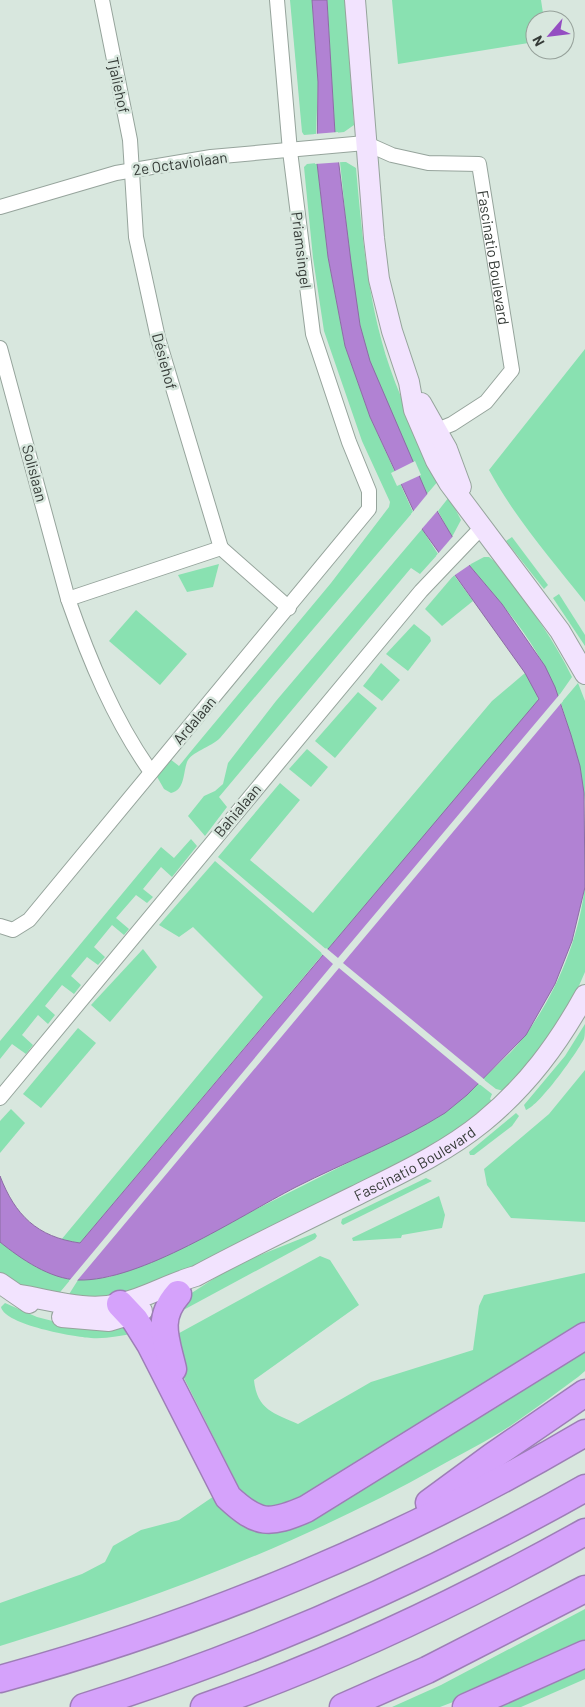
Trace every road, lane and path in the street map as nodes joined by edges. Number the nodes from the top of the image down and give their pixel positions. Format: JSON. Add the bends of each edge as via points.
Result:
{"nodes":[{"id":1,"x":102,"y":0,"type":"edge"},
{"id":2,"x":277,"y":0,"type":"edge"},
{"id":3,"x":354,"y":0,"type":"edge"},
{"id":4,"x":365,"y":143,"type":"junction"},
{"id":5,"x":290,"y":151,"type":"junction"},
{"id":6,"x":131,"y":170,"type":"junction"},
{"id":7,"x":0,"y":207,"type":"edge"},
{"id":8,"x":0,"y":348,"type":"edge"},
{"id":9,"x":431,"y":433,"type":"junction"},
{"id":10,"x":369,"y":491,"type":"joint"},
{"id":11,"x":481,"y":528,"type":"junction"},
{"id":12,"x":221,"y":548,"type":"junction"},
{"id":13,"x":68,"y":600,"type":"junction"},
{"id":14,"x":289,"y":608,"type":"junction"},
{"id":15,"x":585,"y":674,"type":"edge"},
{"id":16,"x":151,"y":772,"type":"junction"},
{"id":17,"x":0,"y":926,"type":"edge"},
{"id":18,"x":585,"y":995,"type":"edge"},
{"id":19,"x":0,"y":1098,"type":"edge"},
{"id":20,"x":0,"y":1283,"type":"edge"},
{"id":21,"x":187,"y":1285,"type":"junction"},
{"id":22,"x":125,"y":1310,"type":"junction"},
{"id":23,"x":585,"y":1336,"type":"edge"},
{"id":24,"x":585,"y":1393,"type":"edge"},
{"id":25,"x":180,"y":1401,"type":"junction"},
{"id":26,"x":585,"y":1433,"type":"edge"},
{"id":27,"x":585,"y":1488,"type":"edge"},
{"id":28,"x":585,"y":1532,"type":"edge"},
{"id":29,"x":380,"y":1539,"type":"junction"},
{"id":30,"x":585,"y":1589,"type":"edge"},
{"id":31,"x":585,"y":1654,"type":"edge"},
{"id":32,"x":0,"y":1679,"type":"edge"},
{"id":33,"x":84,"y":1707,"type":"edge"},
{"id":34,"x":204,"y":1707,"type":"edge"},
{"id":35,"x":343,"y":1707,"type":"edge"},
{"id":36,"x":466,"y":1707,"type":"edge"}],
"edges":[{"from":1,"to":6,"type":"street","name":"Tjaliehof","via":[[128,128]]},
{"from":2,"to":5,"type":"street","name":"Priamsingel"},
{"from":3,"to":4,"type":"street"},
{"from":4,"to":5,"type":"street","name":"2e Octaviolaan"},
{"from":4,"to":9,"type":"street","via":[[379,279],[414,410]]},
{"from":4,"to":9,"type":"street","name":"Fascinatio Boulevard","via":[[392,155],[428,163],[479,164],[512,370],[486,402]]},
{"from":5,"to":6,"type":"street","name":"2e Octaviolaan","via":[[212,157]]},
{"from":5,"to":10,"type":"street","name":"Priamsingel","via":[[313,334]]},
{"from":6,"to":7,"type":"street","name":"2e Octaviolaan"},
{"from":6,"to":12,"type":"street","name":"Désiehof","via":[[136,237],[158,338]]},
{"from":8,"to":13,"type":"street","name":"Solislaan"},
{"from":9,"to":11,"type":"street","via":[[449,483],[463,498]]},
{"from":10,"to":14,"type":"street","name":"Ardalaan","via":[[369,509]]},
{"from":11,"to":15,"type":"street","via":[[560,631]]},
{"from":11,"to":19,"type":"street","name":"Bahialaan","via":[[441,568]]},
{"from":12,"to":13,"type":"street"},
{"from":12,"to":14,"type":"street"},
{"from":13,"to":16,"type":"street","name":"Solislaan","via":[[109,699],[136,752]]},
{"from":14,"to":16,"type":"street","name":"Ardalaan"},
{"from":16,"to":17,"type":"street","name":"Ardalaan","via":[[29,920],[14,930]]},
{"from":18,"to":21,"type":"street","name":"Fascinatio Boulevard","via":[[542,1064],[518,1090],[469,1132],[440,1152]]},
{"from":20,"to":22,"type":"street","name":"Fascinatio Boulevard","via":[[42,1311],[67,1318],[97,1321]]},
{"from":21,"to":22,"type":"street","name":"Fascinatio Boulevard"},
{"from":21,"to":25,"type":"highway","via":[[166,1310],[164,1326]]},
{"from":22,"to":25,"type":"highway","via":[[147,1340]]},
{"from":23,"to":25,"type":"highway","via":[[306,1509],[273,1520],[251,1516],[228,1498]]},
{"from":24,"to":29,"type":"highway","via":[[492,1456]]},
{"from":26,"to":29,"type":"highway","via":[[501,1480]]},
{"from":27,"to":33,"type":"highway","via":[[514,1528],[360,1604],[228,1657]]},
{"from":28,"to":34,"type":"highway","via":[[461,1598],[384,1634],[312,1666]]},
{"from":29,"to":32,"type":"highway","via":[[295,1577],[184,1620]]},
{"from":30,"to":35,"type":"highway","via":[[427,1670]]},
{"from":31,"to":36,"type":"highway"}]}
